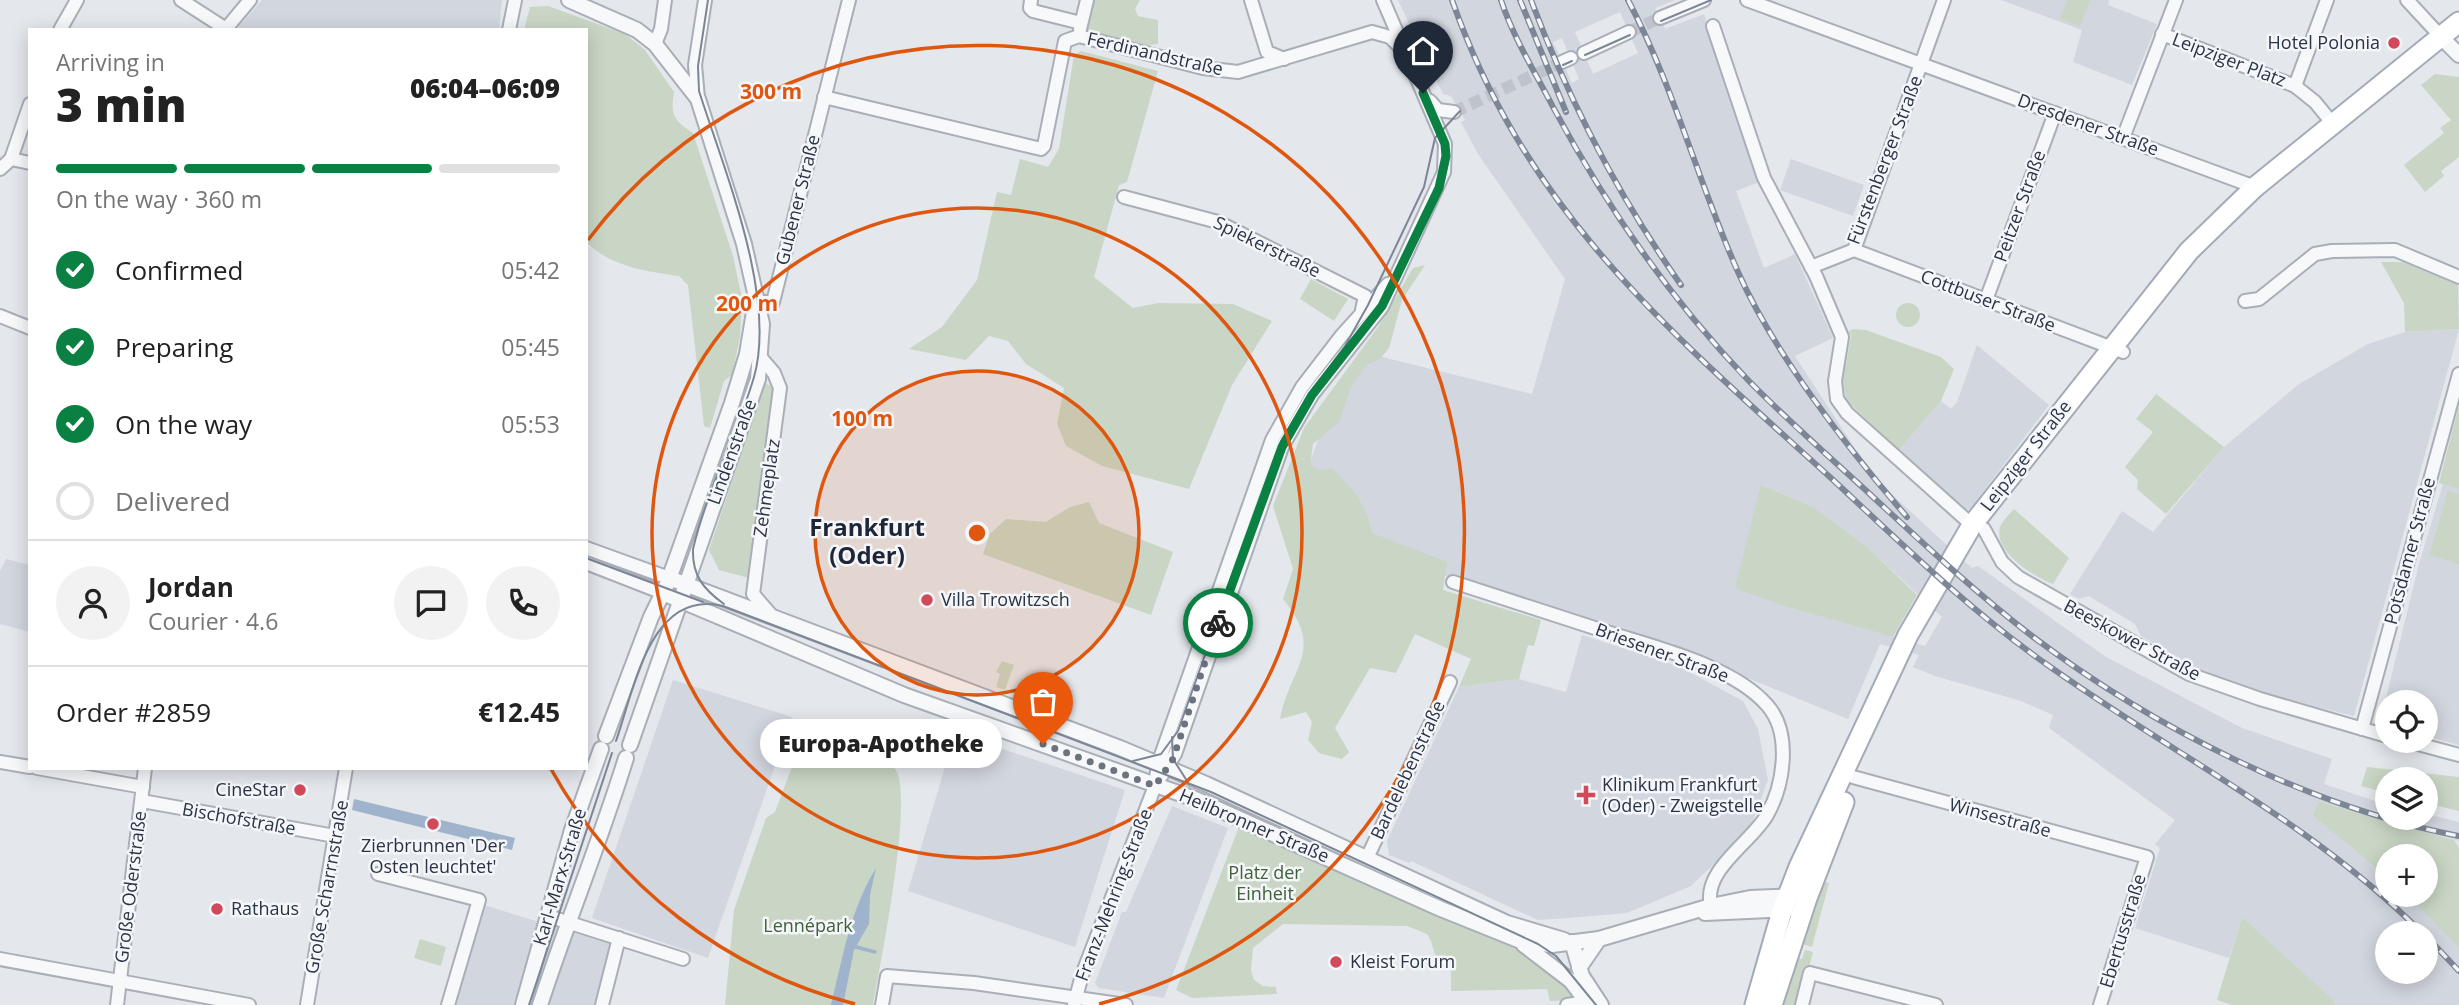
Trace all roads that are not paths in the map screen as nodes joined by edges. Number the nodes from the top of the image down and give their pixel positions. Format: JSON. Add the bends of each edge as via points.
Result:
{"nodes":[{"id":1,"x":77,"y":0,"type":"edge"},
{"id":2,"x":181,"y":0,"type":"edge"},
{"id":3,"x":250,"y":0,"type":"edge"},
{"id":4,"x":515,"y":0,"type":"edge"},
{"id":5,"x":569,"y":0,"type":"edge"},
{"id":6,"x":665,"y":0,"type":"edge"},
{"id":7,"x":705,"y":0,"type":"edge"},
{"id":8,"x":849,"y":0,"type":"edge"},
{"id":9,"x":1031,"y":0,"type":"edge"},
{"id":10,"x":1087,"y":0,"type":"edge"},
{"id":11,"x":1251,"y":0,"type":"edge"},
{"id":12,"x":1383,"y":0,"type":"edge"},
{"id":13,"x":1704,"y":0,"type":"edge"},
{"id":14,"x":1747,"y":0,"type":"edge"},
{"id":15,"x":1944,"y":0,"type":"edge"},
{"id":16,"x":2176,"y":0,"type":"edge"},
{"id":17,"x":2328,"y":0,"type":"edge"},
{"id":18,"x":2407,"y":0,"type":"edge"},
{"id":19,"x":1660,"y":18,"type":"tunnel mouth"},
{"id":20,"x":2459,"y":22,"type":"edge"},
{"id":21,"x":1713,"y":26,"type":"dead end"},
{"id":22,"x":61,"y":28,"type":"edge"},
{"id":23,"x":224,"y":28,"type":"edge"},
{"id":24,"x":227,"y":28,"type":"edge"},
{"id":25,"x":509,"y":28,"type":"edge"},
{"id":26,"x":1080,"y":30,"type":"junction"},
{"id":27,"x":1629,"y":32,"type":"tunnel mouth"},
{"id":28,"x":1393,"y":34,"type":"junction"},
{"id":29,"x":2162,"y":34,"type":"junction"},
{"id":30,"x":2452,"y":43,"type":"edge"},
{"id":31,"x":655,"y":44,"type":"junction"},
{"id":32,"x":1584,"y":53,"type":"dead end"},
{"id":33,"x":1286,"y":59,"type":"junction"},
{"id":34,"x":1921,"y":63,"type":"junction"},
{"id":35,"x":2295,"y":86,"type":"junction"},
{"id":36,"x":1423,"y":93,"type":"junction"},
{"id":37,"x":824,"y":97,"type":"junction"},
{"id":38,"x":698,"y":99,"type":"junction"},
{"id":39,"x":28,"y":110,"type":"edge"},
{"id":40,"x":2055,"y":113,"type":"junction"},
{"id":41,"x":2333,"y":124,"type":"junction"},
{"id":42,"x":2123,"y":138,"type":"junction"},
{"id":43,"x":1445,"y":144,"type":"junction"},
{"id":44,"x":11,"y":159,"type":"junction"},
{"id":45,"x":28,"y":163,"type":"edge"},
{"id":46,"x":0,"y":169,"type":"edge"},
{"id":47,"x":2255,"y":187,"type":"junction"},
{"id":48,"x":1124,"y":197,"type":"dead end"},
{"id":49,"x":1854,"y":250,"type":"junction"},
{"id":50,"x":1811,"y":267,"type":"junction"},
{"id":51,"x":1398,"y":274,"type":"junction"},
{"id":52,"x":2459,"y":277,"type":"edge"},
{"id":53,"x":1986,"y":300,"type":"junction"},
{"id":54,"x":2245,"y":301,"type":"dead end"},
{"id":55,"x":756,"y":302,"type":"junction"},
{"id":56,"x":1361,"y":314,"type":"junction"},
{"id":57,"x":0,"y":316,"type":"edge"},
{"id":58,"x":28,"y":327,"type":"edge"},
{"id":59,"x":1352,"y":344,"type":"junction"},
{"id":60,"x":2117,"y":349,"type":"junction"},
{"id":61,"x":762,"y":359,"type":"junction"},
{"id":62,"x":2459,"y":374,"type":"edge"},
{"id":63,"x":1978,"y":527,"type":"junction"},
{"id":64,"x":588,"y":549,"type":"edge"},
{"id":65,"x":588,"y":564,"type":"edge"},
{"id":66,"x":669,"y":578,"type":"junction"},
{"id":67,"x":1453,"y":582,"type":"dead end"},
{"id":68,"x":685,"y":585,"type":"junction"},
{"id":69,"x":663,"y":593,"type":"junction"},
{"id":70,"x":679,"y":599,"type":"junction"},
{"id":71,"x":772,"y":616,"type":"junction"},
{"id":72,"x":1450,"y":682,"type":"dead end"},
{"id":73,"x":2361,"y":729,"type":"junction"},
{"id":74,"x":2375,"y":733,"type":"edge"},
{"id":75,"x":2438,"y":749,"type":"edge"},
{"id":76,"x":2459,"y":755,"type":"edge"},
{"id":77,"x":0,"y":762,"type":"edge"},
{"id":78,"x":1163,"y":766,"type":"junction"},
{"id":79,"x":28,"y":767,"type":"edge"},
{"id":80,"x":48,"y":770,"type":"edge"},
{"id":81,"x":145,"y":770,"type":"edge"},
{"id":82,"x":346,"y":770,"type":"edge"},
{"id":83,"x":1853,"y":777,"type":"junction"},
{"id":84,"x":1155,"y":786,"type":"junction"},
{"id":85,"x":143,"y":787,"type":"junction"},
{"id":86,"x":142,"y":801,"type":"junction"},
{"id":87,"x":335,"y":836,"type":"junction"},
{"id":88,"x":2147,"y":857,"type":"joint"},
{"id":89,"x":1367,"y":858,"type":"junction"},
{"id":90,"x":377,"y":874,"type":"dead end"},
{"id":91,"x":1792,"y":901,"type":"junction"},
{"id":92,"x":1711,"y":906,"type":"junction"},
{"id":93,"x":1689,"y":914,"type":"junction"},
{"id":94,"x":548,"y":916,"type":"junction"},
{"id":95,"x":567,"y":921,"type":"junction"},
{"id":96,"x":618,"y":938,"type":"junction"},
{"id":97,"x":1510,"y":938,"type":"junction"},
{"id":98,"x":1599,"y":939,"type":"junction"},
{"id":99,"x":1572,"y":942,"type":"junction"},
{"id":100,"x":0,"y":959,"type":"edge"},
{"id":101,"x":683,"y":959,"type":"dead end"},
{"id":102,"x":1556,"y":968,"type":"junction"},
{"id":103,"x":1579,"y":968,"type":"junction"},
{"id":104,"x":119,"y":982,"type":"junction"},
{"id":105,"x":1075,"y":1001,"type":"edge"},
{"id":106,"x":1594,"y":1003,"type":"edge"},
{"id":107,"x":117,"y":1005,"type":"edge"},
{"id":108,"x":248,"y":1005,"type":"edge"},
{"id":109,"x":307,"y":1005,"type":"edge"},
{"id":110,"x":448,"y":1005,"type":"edge"},
{"id":111,"x":523,"y":1005,"type":"edge"},
{"id":112,"x":540,"y":1005,"type":"edge"},
{"id":113,"x":603,"y":1005,"type":"edge"},
{"id":114,"x":883,"y":1005,"type":"edge"},
{"id":115,"x":1126,"y":1005,"type":"edge"},
{"id":116,"x":1567,"y":1005,"type":"edge"},
{"id":117,"x":1755,"y":1005,"type":"edge"},
{"id":118,"x":1772,"y":1005,"type":"edge"},
{"id":119,"x":1802,"y":1005,"type":"edge"},
{"id":120,"x":1937,"y":1005,"type":"edge"},
{"id":121,"x":2100,"y":1005,"type":"edge"}],
"edges":[{"from":1,"to":22,"type":"street"},
{"from":2,"to":23,"type":"street"},
{"from":3,"to":24,"type":"street"},
{"from":4,"to":25,"type":"street"},
{"from":5,"to":31,"type":"street","via":[[637,30]]},
{"from":6,"to":31,"type":"street","via":[[662,29]]},
{"from":7,"to":38,"type":"street","name":"Lindenstraße","via":[[695,65]]},
{"from":8,"to":37,"type":"street","name":"Gubener Straße"},
{"from":9,"to":26,"type":"street","via":[[1033,11]]},
{"from":10,"to":26,"type":"street"},
{"from":11,"to":33,"type":"street","via":[[1268,52]]},
{"from":12,"to":28,"type":"street"},
{"from":13,"to":19,"type":"street"},
{"from":14,"to":34,"type":"street","name":"Dresdener Straße"},
{"from":15,"to":34,"type":"street","name":"Fürstenberger Straße"},
{"from":16,"to":29,"type":"street","name":"Leipziger Platz"},
{"from":17,"to":35,"type":"street","name":"Leipziger Platz"},
{"from":18,"to":30,"type":"street"},
{"from":20,"to":30,"type":"main road","name":"Leipziger Straße"},
{"from":21,"to":50,"type":"street","via":[[1765,178]]},
{"from":26,"to":33,"type":"street","name":"Ferdinandstraße","via":[[1221,72]]},
{"from":26,"to":37,"type":"street","name":"Ferdinandstraße","via":[[1065,41],[1041,149]]},
{"from":27,"to":32,"type":"street"},
{"from":28,"to":33,"type":"street","name":"Ferdinandstraße","via":[[1372,32]]},
{"from":28,"to":36,"type":"street"},
{"from":29,"to":35,"type":"street","name":"Leipziger Platz"},
{"from":29,"to":42,"type":"street","name":"Leipziger Platz"},
{"from":30,"to":41,"type":"main road","name":"Leipziger Straße"},
{"from":30,"to":60,"type":"main road","name":"Leipziger Straße","via":[[2236,221]]},
{"from":31,"to":38,"type":"street"},
{"from":34,"to":40,"type":"street","name":"Dresdener Straße"},
{"from":34,"to":49,"type":"street","name":"Fürstenberger Straße"},
{"from":35,"to":41,"type":"street","name":"Leipziger Platz"},
{"from":36,"to":43,"type":"street"},
{"from":36,"to":43,"type":"street","via":[[1438,110],[1454,112],[1447,121]]},
{"from":37,"to":55,"type":"street","name":"Gubener Straße","via":[[773,302]]},
{"from":38,"to":55,"type":"street","name":"Lindenstraße","via":[[744,244]]},
{"from":39,"to":44,"type":"street"},
{"from":40,"to":42,"type":"street","name":"Dresdener Straße"},
{"from":40,"to":53,"type":"street","name":"Peitzer Straße"},
{"from":41,"to":47,"type":"main road","name":"Leipziger Straße"},
{"from":42,"to":47,"type":"street","name":"Dresdener Straße"},
{"from":43,"to":51,"type":"street","via":[[1439,188]]},
{"from":44,"to":45,"type":"street"},
{"from":44,"to":46,"type":"street"},
{"from":47,"to":60,"type":"main road","name":"Leipziger Straße","via":[[2189,251]]},
{"from":48,"to":56,"type":"street","name":"Spiekerstraße","via":[[1218,222],[1365,296]]},
{"from":49,"to":50,"type":"street","name":"Fürstenberger Straße"},
{"from":49,"to":53,"type":"street","name":"Cottbuser Straße"},
{"from":50,"to":63,"type":"street","via":[[1842,337],[1835,380],[1837,399],[1847,413]]},
{"from":51,"to":56,"type":"street"},
{"from":51,"to":59,"type":"street","via":[[1382,306]]},
{"from":52,"to":54,"type":"street","via":[[2395,250],[2332,251],[2315,254],[2259,299]]},
{"from":53,"to":60,"type":"street","name":"Cottbuser Straße"},
{"from":55,"to":61,"type":"street","name":"Lindenstraße","via":[[762,324]]},
{"from":55,"to":66,"type":"street","name":"Lindenstraße","via":[[741,378]]},
{"from":56,"to":59,"type":"street"},
{"from":56,"to":78,"type":"street","via":[[1291,403],[1263,460]]},
{"from":57,"to":58,"type":"street"},
{"from":59,"to":78,"type":"street","via":[[1312,395],[1282,447]]},
{"from":60,"to":63,"type":"main road","name":"Leipziger Straße"},
{"from":61,"to":68,"type":"street","name":"Lindenstraße"},
{"from":61,"to":71,"type":"street","name":"Zehmeplatz","via":[[780,388],[753,594]]},
{"from":62,"to":73,"type":"street","name":"Potsdamer Straße"},
{"from":63,"to":73,"type":"street","name":"Beeskower Straße","via":[[2018,577],[2189,674]]},
{"from":63,"to":83,"type":"main road","name":"Leipziger Straße","via":[[1918,637]]},
{"from":63,"to":91,"type":"main road","name":"Leipziger Straße","via":[[1908,635]]},
{"from":64,"to":66,"type":"street"},
{"from":65,"to":69,"type":"street"},
{"from":66,"to":68,"type":"street","name":"Heilbronner Straße"},
{"from":66,"to":69,"type":"street","name":"Lindenstraße"},
{"from":67,"to":92,"type":"street","name":"Briesener Straße","via":[[1684,658],[1736,681],[1769,707],[1780,735],[1780,786],[1759,829],[1715,876]]},
{"from":68,"to":70,"type":"street","name":"Lindenstraße"},
{"from":68,"to":71,"type":"street","name":"Heilbronner Straße"},
{"from":69,"to":70,"type":"street","name":"Heilbronner Straße"},
{"from":69,"to":94,"type":"street","name":"Karl-Marx-Straße","via":[[603,742]]},
{"from":70,"to":84,"type":"street","name":"Heilbronner Straße","via":[[904,695]]},
{"from":70,"to":95,"type":"street","name":"Karl-Marx-Straße","via":[[583,889]]},
{"from":71,"to":78,"type":"street","name":"Heilbronner Straße"},
{"from":72,"to":89,"type":"street","name":"Bardelebenstraße"},
{"from":73,"to":74,"type":"street","name":"Beeskower Straße"},
{"from":75,"to":76,"type":"street"},
{"from":77,"to":79,"type":"street"},
{"from":78,"to":84,"type":"street","name":"Franz-Mehring-Straße"},
{"from":78,"to":89,"type":"street","name":"Heilbronner Straße"},
{"from":80,"to":85,"type":"street"},
{"from":81,"to":85,"type":"street","name":"Große Oderstraße"},
{"from":82,"to":87,"type":"street","name":"Große Scharrnstraße"},
{"from":83,"to":88,"type":"street","name":"Winsestraße"},
{"from":83,"to":91,"type":"main road","name":"Leipziger Straße"},
{"from":84,"to":97,"type":"street","name":"Heilbronner Straße","via":[[1236,816]]},
{"from":84,"to":105,"type":"street","name":"Franz-Mehring-Straße"},
{"from":85,"to":86,"type":"street","name":"Große Oderstraße"},
{"from":86,"to":87,"type":"street","name":"Bischofstraße"},
{"from":86,"to":104,"type":"street","name":"Große Oderstraße"},
{"from":87,"to":109,"type":"street","name":"Große Scharrnstraße"},
{"from":88,"to":121,"type":"street","name":"Ebertusstraße"},
{"from":89,"to":99,"type":"street","name":"Heilbronner Straße","via":[[1507,923]]},
{"from":90,"to":110,"type":"street","via":[[479,900]]},
{"from":91,"to":92,"type":"street","name":"Heilbronner Straße"},
{"from":91,"to":93,"type":"street","name":"Heilbronner Straße"},
{"from":91,"to":117,"type":"main road","name":"Leipziger Straße"},
{"from":91,"to":118,"type":"main road","name":"Leipziger Straße"},
{"from":92,"to":93,"type":"street","name":"Heilbronner Straße"},
{"from":93,"to":98,"type":"street","name":"Heilbronner Straße"},
{"from":94,"to":95,"type":"street"},
{"from":94,"to":111,"type":"street","name":"Karl-Marx-Straße"},
{"from":95,"to":96,"type":"street"},
{"from":95,"to":112,"type":"street","name":"Karl-Marx-Straße"},
{"from":96,"to":101,"type":"street"},
{"from":96,"to":113,"type":"street"},
{"from":97,"to":99,"type":"street","name":"Heilbronner Straße","via":[[1545,944]]},
{"from":97,"to":102,"type":"street"},
{"from":98,"to":99,"type":"street","name":"Heilbronner Straße"},
{"from":98,"to":103,"type":"street"},
{"from":99,"to":102,"type":"street","via":[[1561,947]]},
{"from":99,"to":103,"type":"street"},
{"from":100,"to":104,"type":"street"},
{"from":102,"to":106,"type":"street"},
{"from":103,"to":106,"type":"street"},
{"from":104,"to":107,"type":"street","name":"Große Oderstraße"},
{"from":104,"to":108,"type":"street"},
{"from":105,"to":114,"type":"street","via":[[974,982],[887,976]]},
{"from":105,"to":115,"type":"street"},
{"from":106,"to":116,"type":"street"},
{"from":119,"to":120,"type":"street","via":[[1810,973]]}]}
